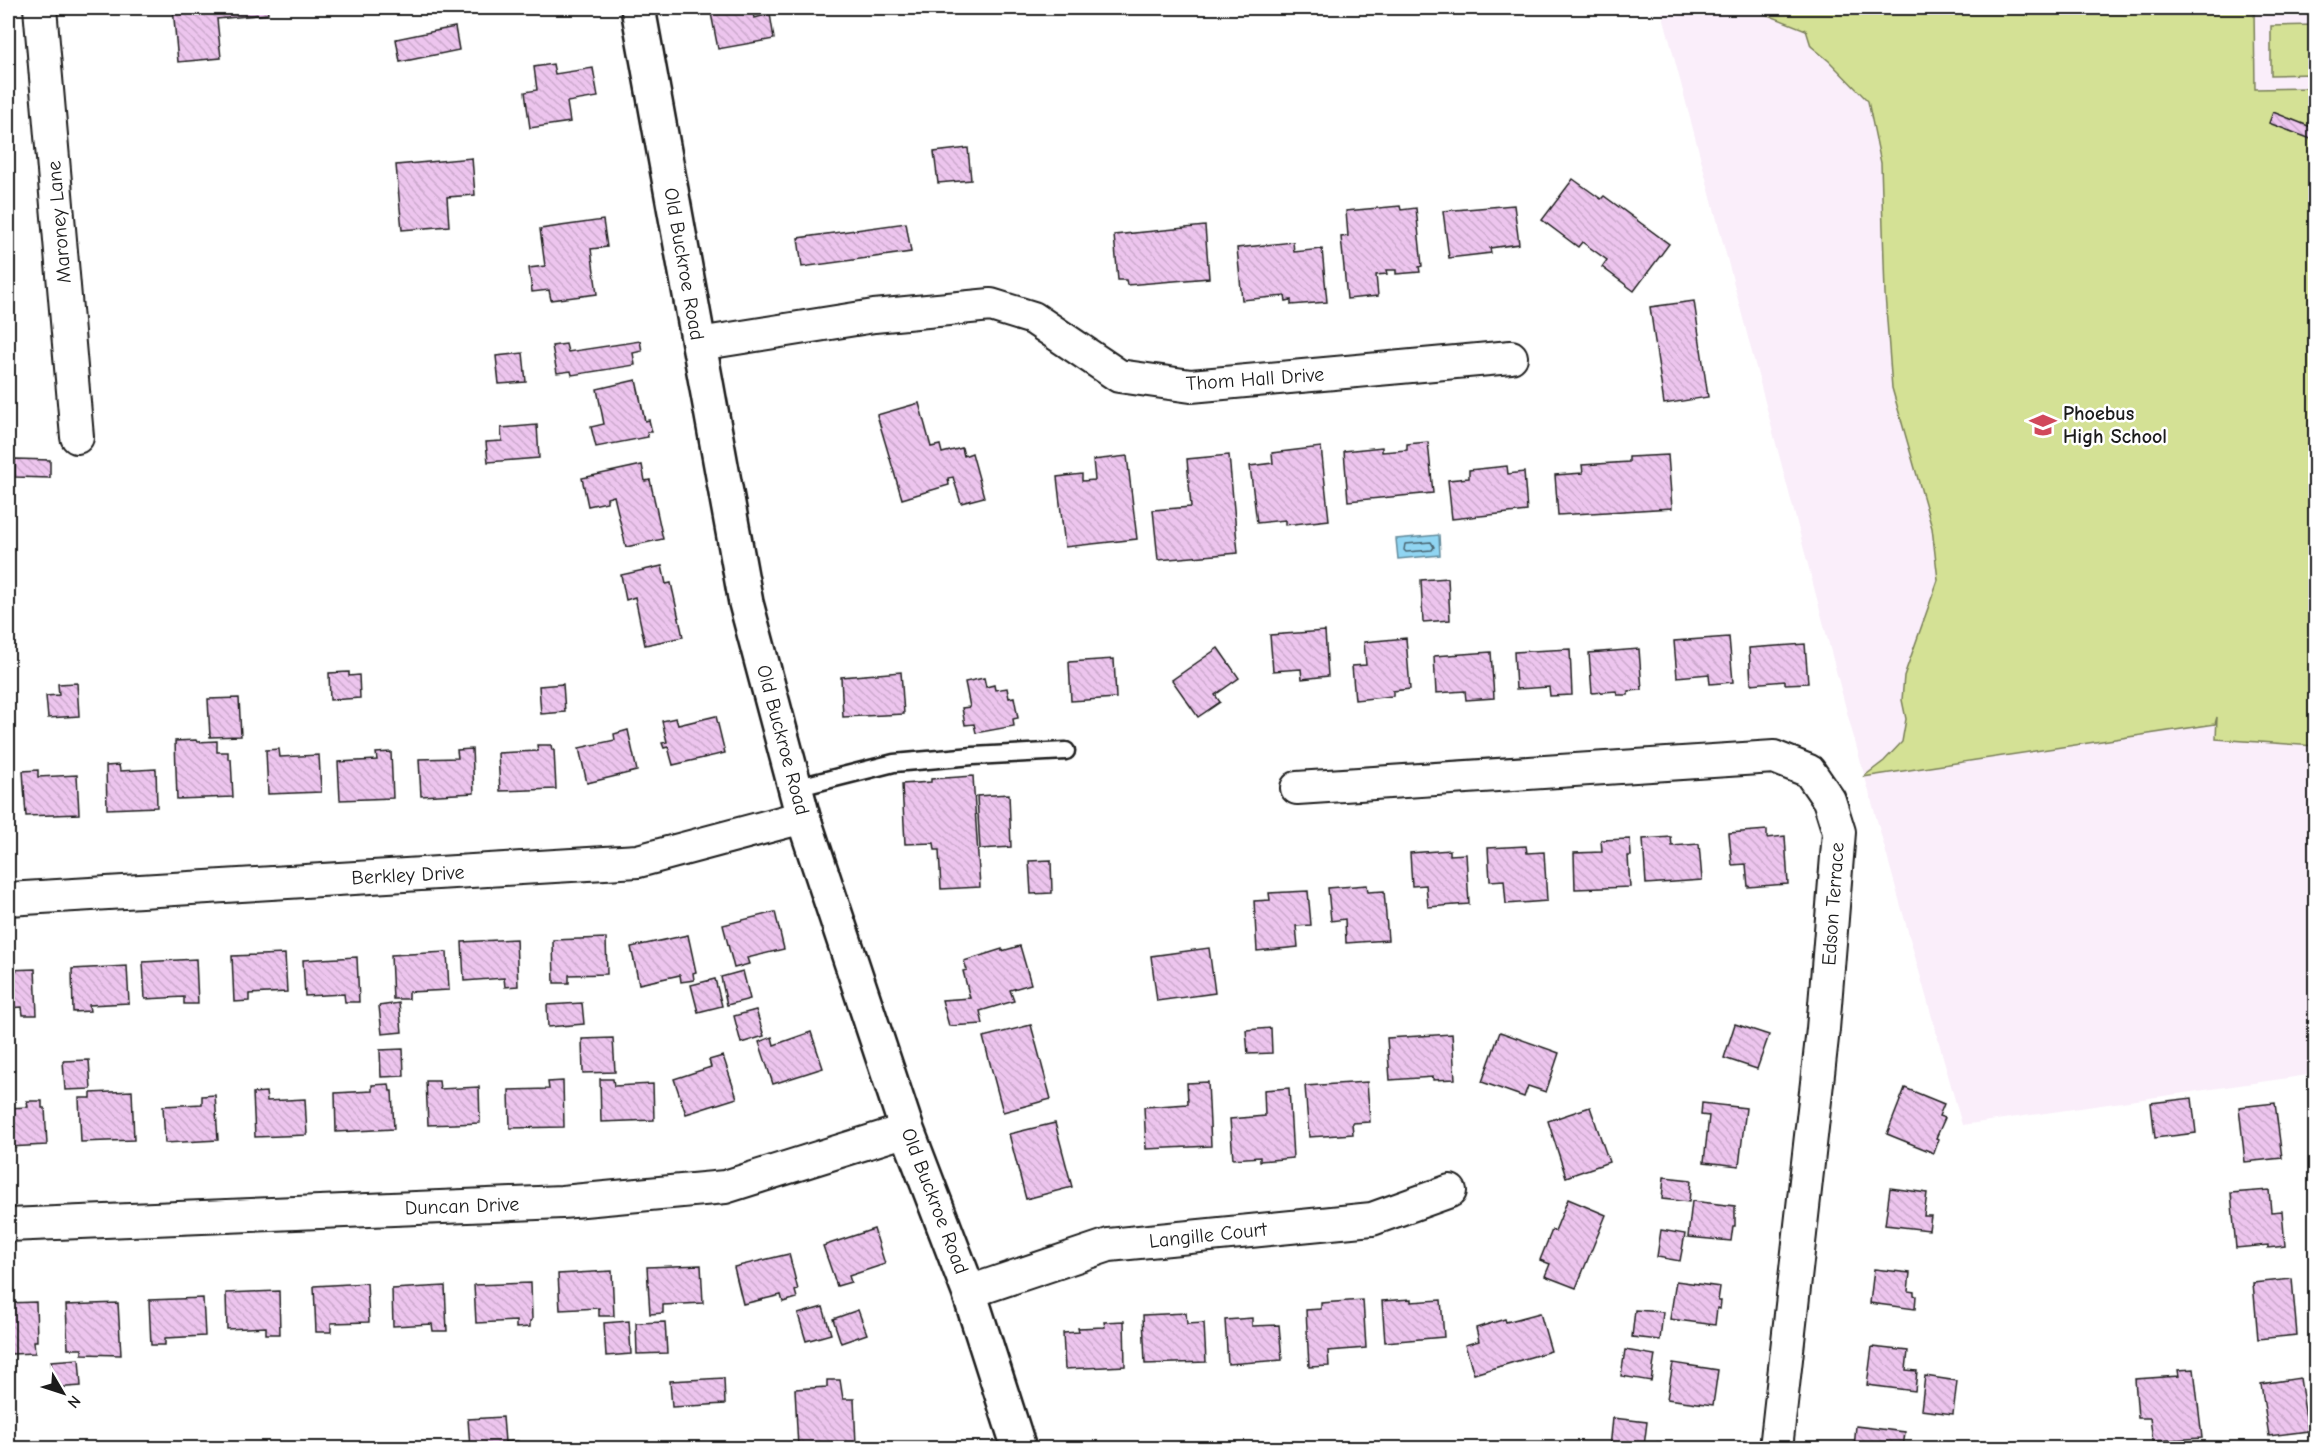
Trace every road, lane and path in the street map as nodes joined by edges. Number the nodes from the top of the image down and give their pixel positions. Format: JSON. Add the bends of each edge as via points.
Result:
{"nodes":[{"id":1,"x":40,"y":8,"type":"edge"},
{"id":2,"x":638,"y":8,"type":"edge"},
{"id":3,"x":699,"y":344,"type":"junction"},
{"id":4,"x":1510,"y":357,"type":"dead end"},
{"id":5,"x":77,"y":437,"type":"dead end"},
{"id":6,"x":1066,"y":751,"type":"dead end"},
{"id":7,"x":1297,"y":788,"type":"dead end"},
{"id":8,"x":799,"y":802,"type":"junction"},
{"id":9,"x":8,"y":899,"type":"edge"},
{"id":10,"x":907,"y":1130,"type":"junction"},
{"id":11,"x":1450,"y":1191,"type":"dead end"},
{"id":12,"x":8,"y":1225,"type":"edge"},
{"id":13,"x":969,"y":1292,"type":"junction"},
{"id":14,"x":1019,"y":1449,"type":"edge"},
{"id":15,"x":1776,"y":1449,"type":"edge"}],
"edges":[{"from":1,"to":5,"type":"street","name":"Maroney Lane"},
{"from":2,"to":3,"type":"street","name":"Old Buckroe Road"},
{"from":3,"to":4,"type":"street","name":"Thom Hall Drive","via":[[874,316],[991,305],[1033,318],[1119,376],[1191,386]]},
{"from":3,"to":8,"type":"street","name":"Old Buckroe Road","via":[[746,603]]},
{"from":6,"to":8,"type":"lane","via":[[894,763]]},
{"from":7,"to":15,"type":"street","name":"Edson Terrace","via":[[1774,757],[1809,771],[1829,800],[1839,832],[1825,1006]]},
{"from":8,"to":9,"type":"street","name":"Berkley Drive","via":[[638,861]]},
{"from":8,"to":10,"type":"street","name":"Old Buckroe Road"},
{"from":10,"to":12,"type":"street","name":"Duncan Drive","via":[[725,1187],[562,1202]]},
{"from":10,"to":13,"type":"street","name":"Old Buckroe Road"},
{"from":11,"to":13,"type":"street","name":"Langille Court","via":[[1372,1219],[1109,1245]]},
{"from":13,"to":14,"type":"street","name":"Old Buckroe Road"}]}
